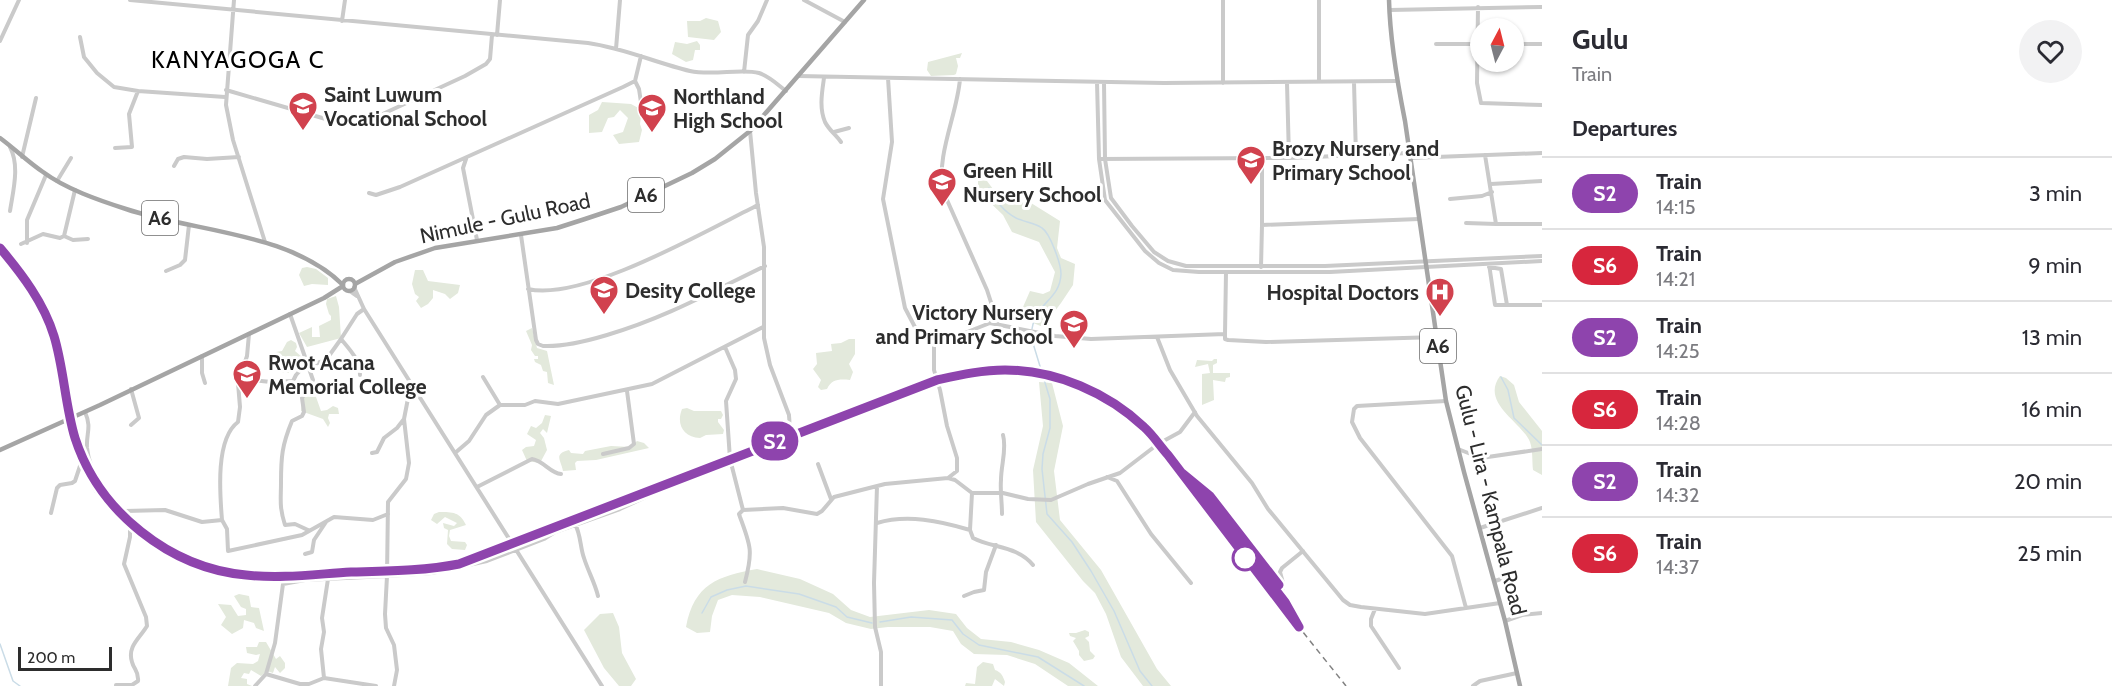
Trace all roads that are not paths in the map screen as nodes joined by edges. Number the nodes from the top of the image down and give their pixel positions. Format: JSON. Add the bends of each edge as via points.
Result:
{"nodes":[{"id":1,"x":19,"y":0,"type":"edge"},
{"id":2,"x":130,"y":0,"type":"edge"},
{"id":3,"x":234,"y":0,"type":"edge"},
{"id":4,"x":345,"y":0,"type":"edge"},
{"id":5,"x":500,"y":0,"type":"edge"},
{"id":6,"x":620,"y":0,"type":"edge"},
{"id":7,"x":767,"y":0,"type":"edge"},
{"id":8,"x":804,"y":0,"type":"edge"},
{"id":9,"x":864,"y":0,"type":"edge"},
{"id":10,"x":1223,"y":0,"type":"edge"},
{"id":11,"x":1318,"y":0,"type":"edge"},
{"id":12,"x":1389,"y":0,"type":"edge"},
{"id":13,"x":1478,"y":7,"type":"junction"},
{"id":14,"x":1542,"y":7,"type":"edge"},
{"id":15,"x":232,"y":9,"type":"junction"},
{"id":16,"x":1390,"y":10,"type":"junction"},
{"id":17,"x":1478,"y":18,"type":"edge"},
{"id":18,"x":342,"y":21,"type":"junction"},
{"id":19,"x":845,"y":22,"type":"junction"},
{"id":20,"x":495,"y":35,"type":"junction"},
{"id":21,"x":81,"y":37,"type":"dead end"},
{"id":22,"x":0,"y":41,"type":"edge"},
{"id":23,"x":1436,"y":44,"type":"dead end"},
{"id":24,"x":1470,"y":44,"type":"edge"},
{"id":25,"x":1524,"y":44,"type":"edge"},
{"id":26,"x":1542,"y":44,"type":"edge"},
{"id":27,"x":616,"y":49,"type":"junction"},
{"id":28,"x":641,"y":56,"type":"junction"},
{"id":29,"x":744,"y":72,"type":"junction"},
{"id":30,"x":1477,"y":72,"type":"edge"},
{"id":31,"x":798,"y":76,"type":"junction"},
{"id":32,"x":824,"y":78,"type":"junction"},
{"id":33,"x":888,"y":78,"type":"junction"},
{"id":34,"x":960,"y":79,"type":"junction"},
{"id":35,"x":635,"y":81,"type":"junction"},
{"id":36,"x":1397,"y":81,"type":"junction"},
{"id":37,"x":1097,"y":82,"type":"junction"},
{"id":38,"x":1104,"y":82,"type":"junction"},
{"id":39,"x":1319,"y":82,"type":"junction"},
{"id":40,"x":1354,"y":82,"type":"junction"},
{"id":41,"x":1223,"y":83,"type":"junction"},
{"id":42,"x":1287,"y":83,"type":"junction"},
{"id":43,"x":226,"y":90,"type":"junction"},
{"id":44,"x":138,"y":91,"type":"junction"},
{"id":45,"x":786,"y":91,"type":"junction"},
{"id":46,"x":225,"y":97,"type":"junction"},
{"id":47,"x":36,"y":98,"type":"dead end"},
{"id":48,"x":1542,"y":105,"type":"edge"},
{"id":49,"x":642,"y":109,"type":"dead end"},
{"id":50,"x":849,"y":128,"type":"dead end"},
{"id":51,"x":750,"y":131,"type":"junction"},
{"id":52,"x":833,"y":132,"type":"junction"},
{"id":53,"x":0,"y":138,"type":"edge"},
{"id":54,"x":841,"y":142,"type":"dead end"},
{"id":55,"x":9,"y":145,"type":"junction"},
{"id":56,"x":115,"y":148,"type":"dead end"},
{"id":57,"x":1542,"y":153,"type":"edge"},
{"id":58,"x":1485,"y":155,"type":"junction"},
{"id":59,"x":1409,"y":156,"type":"junction"},
{"id":60,"x":22,"y":157,"type":"junction"},
{"id":61,"x":239,"y":157,"type":"junction"},
{"id":62,"x":1356,"y":157,"type":"junction"},
{"id":63,"x":71,"y":158,"type":"dead end"},
{"id":64,"x":466,"y":158,"type":"junction"},
{"id":65,"x":1100,"y":159,"type":"junction"},
{"id":66,"x":1105,"y":159,"type":"junction"},
{"id":67,"x":1262,"y":159,"type":"junction"},
{"id":68,"x":1289,"y":159,"type":"junction"},
{"id":69,"x":456,"y":163,"type":"junction"},
{"id":70,"x":174,"y":166,"type":"dead end"},
{"id":71,"x":463,"y":168,"type":"junction"},
{"id":72,"x":46,"y":175,"type":"junction"},
{"id":73,"x":57,"y":181,"type":"junction"},
{"id":74,"x":1542,"y":182,"type":"edge"},
{"id":75,"x":1491,"y":184,"type":"junction"},
{"id":76,"x":75,"y":189,"type":"junction"},
{"id":77,"x":1492,"y":192,"type":"junction"},
{"id":78,"x":369,"y":193,"type":"dead end"},
{"id":79,"x":1450,"y":199,"type":"dead end"},
{"id":80,"x":758,"y":205,"type":"junction"},
{"id":81,"x":10,"y":211,"type":"dead end"},
{"id":82,"x":1419,"y":219,"type":"junction"},
{"id":83,"x":1466,"y":224,"type":"dead end"},
{"id":84,"x":1496,"y":224,"type":"junction"},
{"id":85,"x":1542,"y":224,"type":"edge"},
{"id":86,"x":189,"y":225,"type":"junction"},
{"id":87,"x":1262,"y":225,"type":"junction"},
{"id":88,"x":521,"y":235,"type":"junction"},
{"id":89,"x":64,"y":236,"type":"junction"},
{"id":90,"x":88,"y":239,"type":"dead end"},
{"id":91,"x":477,"y":240,"type":"junction"},
{"id":92,"x":265,"y":242,"type":"junction"},
{"id":93,"x":27,"y":243,"type":"junction"},
{"id":94,"x":21,"y":244,"type":"dead end"},
{"id":95,"x":1542,"y":256,"type":"edge"},
{"id":96,"x":1542,"y":261,"type":"edge"},
{"id":97,"x":1426,"y":264,"type":"junction"},
{"id":98,"x":765,"y":266,"type":"junction"},
{"id":99,"x":1489,"y":266,"type":"junction"},
{"id":100,"x":1261,"y":269,"type":"junction"},
{"id":101,"x":166,"y":271,"type":"dead end"},
{"id":102,"x":1226,"y":272,"type":"junction"},
{"id":103,"x":332,"y":274,"type":"junction"},
{"id":104,"x":349,"y":286,"type":"junction"},
{"id":105,"x":528,"y":289,"type":"junction"},
{"id":106,"x":538,"y":291,"type":"junction"},
{"id":107,"x":530,"y":297,"type":"junction"},
{"id":108,"x":1507,"y":305,"type":"junction"},
{"id":109,"x":1542,"y":305,"type":"edge"},
{"id":110,"x":364,"y":309,"type":"junction"},
{"id":111,"x":290,"y":314,"type":"junction"},
{"id":112,"x":994,"y":316,"type":"junction"},
{"id":113,"x":990,"y":323,"type":"junction"},
{"id":114,"x":998,"y":324,"type":"junction"},
{"id":115,"x":764,"y":327,"type":"junction"},
{"id":116,"x":249,"y":333,"type":"junction"},
{"id":117,"x":1225,"y":334,"type":"junction"},
{"id":118,"x":1156,"y":336,"type":"junction"},
{"id":119,"x":1437,"y":337,"type":"junction"},
{"id":120,"x":341,"y":339,"type":"junction"},
{"id":121,"x":934,"y":339,"type":"junction"},
{"id":122,"x":725,"y":347,"type":"junction"},
{"id":123,"x":202,"y":356,"type":"junction"},
{"id":124,"x":309,"y":364,"type":"junction"},
{"id":125,"x":360,"y":375,"type":"dead end"},
{"id":126,"x":483,"y":377,"type":"dead end"},
{"id":127,"x":240,"y":379,"type":"junction"},
{"id":128,"x":205,"y":383,"type":"dead end"},
{"id":129,"x":411,"y":383,"type":"junction"},
{"id":130,"x":131,"y":389,"type":"junction"},
{"id":131,"x":627,"y":391,"type":"junction"},
{"id":132,"x":1446,"y":401,"type":"junction"},
{"id":133,"x":500,"y":405,"type":"junction"},
{"id":134,"x":85,"y":412,"type":"junction"},
{"id":135,"x":1195,"y":412,"type":"junction"},
{"id":136,"x":404,"y":418,"type":"junction"},
{"id":137,"x":66,"y":420,"type":"junction"},
{"id":138,"x":132,"y":425,"type":"dead end"},
{"id":139,"x":789,"y":426,"type":"junction"},
{"id":140,"x":1003,"y":435,"type":"dead end"},
{"id":141,"x":797,"y":441,"type":"dead end"},
{"id":142,"x":1458,"y":448,"type":"junction"},
{"id":143,"x":1542,"y":449,"type":"edge"},
{"id":144,"x":0,"y":450,"type":"edge"},
{"id":145,"x":372,"y":453,"type":"dead end"},
{"id":146,"x":455,"y":453,"type":"junction"},
{"id":147,"x":603,"y":454,"type":"dead end"},
{"id":148,"x":730,"y":461,"type":"junction"},
{"id":149,"x":82,"y":463,"type":"junction"},
{"id":150,"x":818,"y":464,"type":"dead end"},
{"id":151,"x":957,"y":471,"type":"junction"},
{"id":152,"x":1120,"y":473,"type":"junction"},
{"id":153,"x":561,"y":474,"type":"dead end"},
{"id":154,"x":1107,"y":477,"type":"junction"},
{"id":155,"x":948,"y":478,"type":"junction"},
{"id":156,"x":1117,"y":481,"type":"junction"},
{"id":157,"x":960,"y":484,"type":"junction"},
{"id":158,"x":877,"y":486,"type":"junction"},
{"id":159,"x":477,"y":487,"type":"junction"},
{"id":160,"x":972,"y":493,"type":"junction"},
{"id":161,"x":1003,"y":493,"type":"junction"},
{"id":162,"x":831,"y":499,"type":"junction"},
{"id":163,"x":1542,"y":508,"type":"edge"},
{"id":164,"x":743,"y":510,"type":"junction"},
{"id":165,"x":51,"y":513,"type":"dead end"},
{"id":166,"x":388,"y":514,"type":"junction"},
{"id":167,"x":1002,"y":514,"type":"dead end"},
{"id":168,"x":222,"y":520,"type":"junction"},
{"id":169,"x":326,"y":521,"type":"junction"},
{"id":170,"x":876,"y":523,"type":"junction"},
{"id":171,"x":575,"y":524,"type":"junction"},
{"id":172,"x":1480,"y":528,"type":"junction"},
{"id":173,"x":309,"y":530,"type":"junction"},
{"id":174,"x":970,"y":530,"type":"junction"},
{"id":175,"x":996,"y":545,"type":"junction"},
{"id":176,"x":516,"y":550,"type":"junction"},
{"id":177,"x":1303,"y":551,"type":"junction"},
{"id":178,"x":305,"y":554,"type":"dead end"},
{"id":179,"x":1033,"y":565,"type":"dead end"},
{"id":180,"x":1516,"y":574,"type":"dead end"},
{"id":181,"x":387,"y":576,"type":"junction"},
{"id":182,"x":328,"y":579,"type":"junction"},
{"id":183,"x":1494,"y":581,"type":"junction"},
{"id":184,"x":746,"y":582,"type":"dead end"},
{"id":185,"x":1191,"y":583,"type":"dead end"},
{"id":186,"x":1282,"y":593,"type":"dead end"},
{"id":187,"x":598,"y":596,"type":"dead end"},
{"id":188,"x":964,"y":596,"type":"dead end"},
{"id":189,"x":1500,"y":603,"type":"junction"},
{"id":190,"x":1466,"y":608,"type":"junction"},
{"id":191,"x":1375,"y":609,"type":"junction"},
{"id":192,"x":1542,"y":614,"type":"edge"},
{"id":193,"x":1505,"y":621,"type":"junction"},
{"id":194,"x":1399,"y":668,"type":"dead end"},
{"id":195,"x":1517,"y":673,"type":"junction"},
{"id":196,"x":266,"y":674,"type":"junction"},
{"id":197,"x":324,"y":678,"type":"junction"},
{"id":198,"x":1494,"y":678,"type":"junction"},
{"id":199,"x":116,"y":685,"type":"edge"},
{"id":200,"x":255,"y":686,"type":"edge"},
{"id":201,"x":376,"y":686,"type":"edge"},
{"id":202,"x":394,"y":686,"type":"edge"},
{"id":203,"x":602,"y":686,"type":"edge"},
{"id":204,"x":881,"y":686,"type":"edge"},
{"id":205,"x":1473,"y":686,"type":"edge"},
{"id":206,"x":1494,"y":686,"type":"edge"},
{"id":207,"x":1520,"y":686,"type":"edge"}],
"edges":[{"from":1,"to":22,"type":"street"},
{"from":2,"to":15,"type":"street"},
{"from":3,"to":15,"type":"street"},
{"from":4,"to":18,"type":"street"},
{"from":5,"to":20,"type":"street"},
{"from":6,"to":27,"type":"street"},
{"from":7,"to":29,"type":"street","via":[[748,35]]},
{"from":8,"to":19,"type":"street"},
{"from":9,"to":19,"type":"main road","name":"Nimule - Gulu Road","number":"A6"},
{"from":10,"to":41,"type":"street"},
{"from":11,"to":39,"type":"street"},
{"from":12,"to":16,"type":"main road","name":"Gulu - Lira - Kampala Road","number":"A6"},
{"from":13,"to":14,"type":"street"},
{"from":13,"to":16,"type":"street"},
{"from":13,"to":17,"type":"street"},
{"from":15,"to":18,"type":"street"},
{"from":15,"to":43,"type":"street"},
{"from":16,"to":36,"type":"main road","name":"Gulu - Lira - Kampala Road","number":"A6"},
{"from":18,"to":20,"type":"street"},
{"from":19,"to":31,"type":"main road","name":"Nimule - Gulu Road","number":"A6"},
{"from":20,"to":27,"type":"street","via":[[582,42]]},
{"from":20,"to":43,"type":"street","via":[[486,64],[374,118],[371,125],[336,122]]},
{"from":21,"to":44,"type":"street","via":[[84,57],[97,73],[114,87]]},
{"from":23,"to":24,"type":"street"},
{"from":25,"to":26,"type":"street"},
{"from":27,"to":28,"type":"street"},
{"from":28,"to":29,"type":"street","via":[[708,74]]},
{"from":28,"to":35,"type":"street"},
{"from":29,"to":45,"type":"street","via":[[762,74]]},
{"from":30,"to":48,"type":"street","via":[[1481,103]]},
{"from":31,"to":32,"type":"street"},
{"from":31,"to":45,"type":"main road","name":"Nimule - Gulu Road","number":"A6"},
{"from":32,"to":33,"type":"street"},
{"from":32,"to":52,"type":"street","via":[[821,104],[825,122]]},
{"from":33,"to":34,"type":"street"},
{"from":33,"to":121,"type":"street","via":[[892,137],[883,199],[905,308],[917,331]]},
{"from":34,"to":37,"type":"street"},
{"from":34,"to":112,"type":"street","via":[[941,179]]},
{"from":35,"to":49,"type":"street"},
{"from":35,"to":64,"type":"street"},
{"from":36,"to":40,"type":"street"},
{"from":36,"to":59,"type":"main road","name":"Gulu - Lira - Kampala Road","number":"A6"},
{"from":37,"to":38,"type":"street"},
{"from":37,"to":65,"type":"street"},
{"from":38,"to":41,"type":"street"},
{"from":38,"to":66,"type":"street"},
{"from":39,"to":40,"type":"street"},
{"from":39,"to":42,"type":"street"},
{"from":40,"to":62,"type":"street"},
{"from":41,"to":42,"type":"street"},
{"from":42,"to":68,"type":"street"},
{"from":43,"to":46,"type":"street"},
{"from":44,"to":46,"type":"street"},
{"from":44,"to":56,"type":"street","via":[[129,114],[132,147]]},
{"from":45,"to":51,"type":"main road","name":"Nimule - Gulu Road","number":"A6"},
{"from":46,"to":61,"type":"street"},
{"from":47,"to":60,"type":"street"},
{"from":50,"to":52,"type":"street"},
{"from":51,"to":80,"type":"street"},
{"from":51,"to":88,"type":"main road","name":"Nimule - Gulu Road","number":"A6","via":[[692,173],[621,207]]},
{"from":52,"to":54,"type":"street"},
{"from":53,"to":55,"type":"main road","number":"A6"},
{"from":55,"to":60,"type":"main road","number":"A6"},
{"from":55,"to":81,"type":"street","via":[[15,165]]},
{"from":57,"to":58,"type":"street"},
{"from":58,"to":59,"type":"street"},
{"from":58,"to":75,"type":"street"},
{"from":59,"to":62,"type":"street"},
{"from":59,"to":82,"type":"main road","name":"Gulu - Lira - Kampala Road","number":"A6"},
{"from":60,"to":72,"type":"main road","number":"A6"},
{"from":61,"to":70,"type":"street","via":[[184,157]]},
{"from":61,"to":92,"type":"street"},
{"from":62,"to":68,"type":"street"},
{"from":63,"to":73,"type":"street"},
{"from":64,"to":69,"type":"street"},
{"from":64,"to":71,"type":"street"},
{"from":65,"to":66,"type":"street"},
{"from":65,"to":102,"type":"street","via":[[1106,200],[1153,258],[1173,270]]},
{"from":66,"to":67,"type":"street"},
{"from":66,"to":100,"type":"street","via":[[1111,198],[1161,257],[1186,266]]},
{"from":67,"to":68,"type":"street"},
{"from":67,"to":87,"type":"street"},
{"from":69,"to":71,"type":"street"},
{"from":69,"to":78,"type":"street","via":[[391,191]]},
{"from":71,"to":91,"type":"street"},
{"from":72,"to":73,"type":"main road","number":"A6"},
{"from":72,"to":93,"type":"street","via":[[27,220]]},
{"from":73,"to":76,"type":"main road","number":"A6"},
{"from":74,"to":75,"type":"street"},
{"from":75,"to":77,"type":"street"},
{"from":76,"to":86,"type":"main road","number":"A6","via":[[127,209]]},
{"from":76,"to":89,"type":"street"},
{"from":77,"to":79,"type":"street"},
{"from":77,"to":84,"type":"street"},
{"from":80,"to":98,"type":"street"},
{"from":80,"to":106,"type":"street","via":[[614,273]]},
{"from":82,"to":87,"type":"street"},
{"from":82,"to":97,"type":"main road","name":"Gulu - Lira - Kampala Road","number":"A6"},
{"from":83,"to":84,"type":"street"},
{"from":84,"to":85,"type":"street"},
{"from":86,"to":92,"type":"main road","number":"A6"},
{"from":86,"to":101,"type":"street","via":[[185,260]]},
{"from":87,"to":100,"type":"street"},
{"from":88,"to":91,"type":"main road","name":"Nimule - Gulu Road","number":"A6"},
{"from":88,"to":105,"type":"street"},
{"from":89,"to":90,"type":"street"},
{"from":89,"to":93,"type":"street","via":[[43,234]]},
{"from":91,"to":104,"type":"main road","name":"Nimule - Gulu Road","number":"A6","via":[[415,254]]},
{"from":92,"to":103,"type":"main road","number":"A6"},
{"from":93,"to":94,"type":"street"},
{"from":95,"to":97,"type":"street"},
{"from":96,"to":99,"type":"street"},
{"from":97,"to":99,"type":"street"},
{"from":97,"to":100,"type":"street"},
{"from":97,"to":119,"type":"main road","name":"Gulu - Lira - Kampala Road","number":"A6"},
{"from":98,"to":107,"type":"street","via":[[664,316],[592,340],[556,345],[543,346],[537,342]]},
{"from":98,"to":115,"type":"street"},
{"from":99,"to":108,"type":"street","via":[[1501,269]]},
{"from":99,"to":108,"type":"street","via":[[1495,305]]},
{"from":100,"to":102,"type":"street"},
{"from":102,"to":117,"type":"street"},
{"from":103,"to":104,"type":"main road","number":"A6"},
{"from":103,"to":104,"type":"main road","number":"A6","via":[[346,279]]},
{"from":104,"to":110,"type":"street"},
{"from":104,"to":111,"type":"main road","name":"Nimule - Gulu Road"},
{"from":105,"to":106,"type":"street"},
{"from":105,"to":107,"type":"street"},
{"from":106,"to":107,"type":"street"},
{"from":108,"to":109,"type":"street"},
{"from":110,"to":120,"type":"street"},
{"from":110,"to":129,"type":"street"},
{"from":111,"to":116,"type":"main road","name":"Nimule - Gulu Road"},
{"from":111,"to":124,"type":"street"},
{"from":112,"to":113,"type":"street"},
{"from":112,"to":114,"type":"street"},
{"from":113,"to":114,"type":"street"},
{"from":113,"to":121,"type":"street","via":[[957,337]]},
{"from":114,"to":118,"type":"street","via":[[1090,339]]},
{"from":115,"to":122,"type":"street"},
{"from":115,"to":139,"type":"street","via":[[766,349],[789,415]]},
{"from":116,"to":123,"type":"main road","name":"Nimule - Gulu Road"},
{"from":116,"to":127,"type":"street"},
{"from":117,"to":118,"type":"street"},
{"from":117,"to":119,"type":"street","via":[[1228,340],[1266,342]]},
{"from":118,"to":135,"type":"street","via":[[1170,370]]},
{"from":119,"to":132,"type":"main road","name":"Gulu - Lira - Kampala Road","number":"A6"},
{"from":120,"to":124,"type":"street","via":[[326,360]]},
{"from":120,"to":125,"type":"street","via":[[356,358]]},
{"from":121,"to":151,"type":"street","via":[[934,370]]},
{"from":122,"to":131,"type":"street","via":[[661,381]]},
{"from":122,"to":148,"type":"street","via":[[736,375],[726,401]]},
{"from":123,"to":128,"type":"street"},
{"from":123,"to":130,"type":"main road","name":"Nimule - Gulu Road"},
{"from":124,"to":127,"type":"street","via":[[293,381]]},
{"from":124,"to":173,"type":"street","via":[[313,380],[302,398],[303,414],[292,421],[280,461],[280,509],[285,525],[295,524]]},
{"from":126,"to":133,"type":"street"},
{"from":127,"to":168,"type":"street","via":[[240,416],[224,447],[219,474]]},
{"from":129,"to":136,"type":"street"},
{"from":129,"to":146,"type":"street"},
{"from":130,"to":134,"type":"main road","name":"Nimule - Gulu Road"},
{"from":130,"to":138,"type":"street","via":[[139,418]]},
{"from":131,"to":133,"type":"street","via":[[558,404],[535,401]]},
{"from":131,"to":147,"type":"street","via":[[634,444]]},
{"from":132,"to":142,"type":"main road","name":"Gulu - Lira - Kampala Road","number":"A6"},
{"from":132,"to":190,"type":"street","via":[[1357,406],[1352,423],[1452,556]]},
{"from":133,"to":146,"type":"street","via":[[486,414],[469,441]]},
{"from":134,"to":137,"type":"main road","name":"Nimule - Gulu Road"},
{"from":134,"to":168,"type":"street","via":[[90,425],[87,448],[91,465],[102,486],[123,510],[165,510],[202,522]]},
{"from":135,"to":152,"type":"street","via":[[1179,432]]},
{"from":135,"to":177,"type":"street"},
{"from":136,"to":145,"type":"street","via":[[384,438],[377,452]]},
{"from":136,"to":166,"type":"street","via":[[407,477],[388,500]]},
{"from":137,"to":144,"type":"main road","name":"Nimule - Gulu Road"},
{"from":137,"to":149,"type":"street"},
{"from":139,"to":141,"type":"street"},
{"from":139,"to":148,"type":"street"},
{"from":140,"to":161,"type":"street"},
{"from":142,"to":143,"type":"street","via":[[1481,458]]},
{"from":142,"to":172,"type":"main road","name":"Gulu - Lira - Kampala Road","number":"A6"},
{"from":146,"to":159,"type":"street"},
{"from":148,"to":164,"type":"street"},
{"from":148,"to":171,"type":"street","via":[[620,509]]},
{"from":149,"to":165,"type":"street","via":[[75,480],[57,488]]},
{"from":149,"to":199,"type":"street","via":[[96,492],[130,528],[124,564],[146,617],[145,629],[135,639],[131,652],[138,681]]},
{"from":150,"to":162,"type":"street"},
{"from":151,"to":155,"type":"street"},
{"from":151,"to":157,"type":"street"},
{"from":152,"to":154,"type":"street"},
{"from":152,"to":156,"type":"street"},
{"from":153,"to":159,"type":"street","via":[[532,459]]},
{"from":154,"to":156,"type":"street"},
{"from":154,"to":161,"type":"street","via":[[1051,500]]},
{"from":155,"to":157,"type":"street"},
{"from":155,"to":158,"type":"street"},
{"from":156,"to":185,"type":"street","via":[[1151,534]]},
{"from":157,"to":160,"type":"street"},
{"from":158,"to":162,"type":"street"},
{"from":158,"to":170,"type":"street"},
{"from":159,"to":176,"type":"street"},
{"from":160,"to":161,"type":"street"},
{"from":160,"to":174,"type":"street"},
{"from":161,"to":167,"type":"street"},
{"from":162,"to":164,"type":"street","via":[[816,514],[783,508]]},
{"from":163,"to":172,"type":"street"},
{"from":164,"to":184,"type":"street","via":[[739,514],[751,555]]},
{"from":166,"to":169,"type":"street","via":[[373,520],[337,516]]},
{"from":166,"to":181,"type":"street"},
{"from":168,"to":173,"type":"street","via":[[227,529],[228,551],[302,535]]},
{"from":169,"to":173,"type":"street"},
{"from":169,"to":178,"type":"street","via":[[314,540],[312,552]]},
{"from":170,"to":174,"type":"street","via":[[900,518],[929,520]]},
{"from":170,"to":204,"type":"street","via":[[875,627],[881,652]]},
{"from":171,"to":176,"type":"street"},
{"from":171,"to":187,"type":"street"},
{"from":172,"to":183,"type":"main road","name":"Gulu - Lira - Kampala Road","number":"A6"},
{"from":174,"to":175,"type":"street","via":[[975,540]]},
{"from":175,"to":179,"type":"street","via":[[1024,556]]},
{"from":175,"to":188,"type":"street","via":[[985,574],[984,590]]},
{"from":176,"to":181,"type":"street","via":[[475,565],[420,575]]},
{"from":176,"to":203,"type":"street"},
{"from":177,"to":186,"type":"street","via":[[1282,568]]},
{"from":177,"to":191,"type":"street","via":[[1343,600]]},
{"from":180,"to":183,"type":"street"},
{"from":181,"to":182,"type":"street"},
{"from":181,"to":202,"type":"street","via":[[385,614],[394,645]]},
{"from":182,"to":196,"type":"street","via":[[283,584],[275,643]]},
{"from":182,"to":197,"type":"street","via":[[322,618]]},
{"from":183,"to":189,"type":"main road","name":"Gulu - Lira - Kampala Road","number":"A6"},
{"from":189,"to":190,"type":"street"},
{"from":189,"to":193,"type":"main road","name":"Gulu - Lira - Kampala Road","number":"A6"},
{"from":190,"to":191,"type":"street","via":[[1429,614]]},
{"from":191,"to":194,"type":"street","via":[[1371,626]]},
{"from":192,"to":193,"type":"street"},
{"from":193,"to":195,"type":"main road","name":"Gulu - Lira - Kampala Road","number":"A6"},
{"from":195,"to":198,"type":"street"},
{"from":195,"to":207,"type":"main road","name":"Gulu - Lira - Kampala Road","number":"A6"},
{"from":196,"to":197,"type":"street","via":[[300,684]]},
{"from":196,"to":200,"type":"street"},
{"from":197,"to":201,"type":"street"},
{"from":198,"to":205,"type":"street"},
{"from":198,"to":206,"type":"street"}]}
